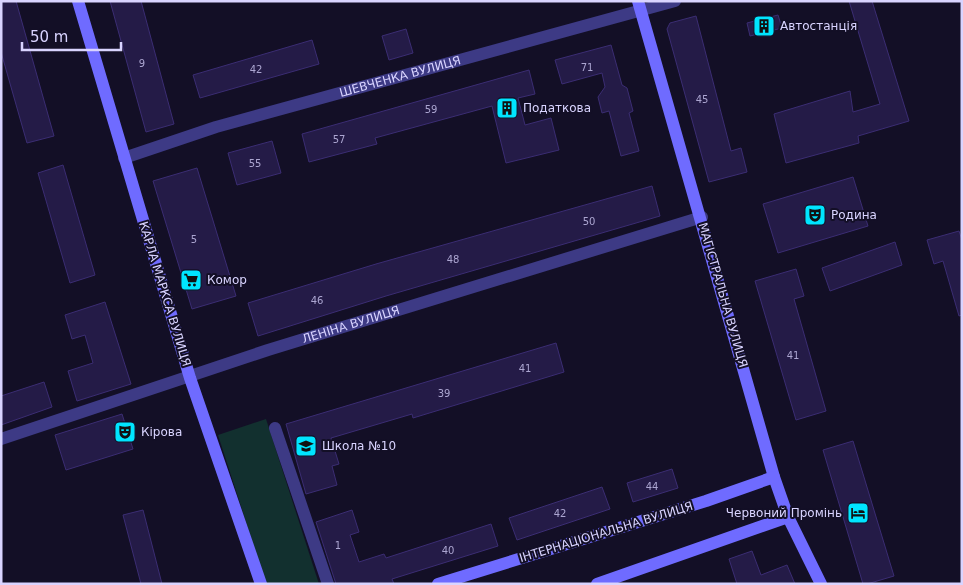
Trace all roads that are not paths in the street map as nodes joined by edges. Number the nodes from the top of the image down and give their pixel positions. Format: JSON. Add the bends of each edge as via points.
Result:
{"nodes":[{"id":1,"x":78,"y":1,"type":"edge"},
{"id":2,"x":675,"y":1,"type":"edge"},
{"id":3,"x":640,"y":6,"type":"edge"},
{"id":4,"x":124,"y":158,"type":"junction"},
{"id":5,"x":702,"y":217,"type":"junction"},
{"id":6,"x":190,"y":378,"type":"junction"},
{"id":7,"x":275,"y":428,"type":"dead end"},
{"id":8,"x":1,"y":439,"type":"edge"},
{"id":9,"x":774,"y":477,"type":"junction"},
{"id":10,"x":788,"y":517,"type":"junction"},
{"id":11,"x":261,"y":584,"type":"edge"},
{"id":12,"x":328,"y":584,"type":"edge"},
{"id":13,"x":438,"y":584,"type":"edge"},
{"id":14,"x":597,"y":584,"type":"edge"},
{"id":15,"x":821,"y":584,"type":"edge"}],
"edges":[{"from":1,"to":4,"type":"street","name":"КАРЛА МАРКСА ВУЛИЦЯ"},
{"from":2,"to":3,"type":"street","name":"ШЕВЧЕНКА ВУЛИЦЯ"},
{"from":3,"to":4,"type":"street","name":"ШЕВЧЕНКА ВУЛИЦЯ","via":[[216,127]]},
{"from":3,"to":5,"type":"street","name":"МАГІСТРАЛЬНА ВУЛИЦЯ"},
{"from":4,"to":6,"type":"street","name":"КАРЛА МАРКСА ВУЛИЦЯ"},
{"from":5,"to":6,"type":"street","name":"ЛЕНІНА ВУЛИЦЯ","via":[[268,350]]},
{"from":5,"to":9,"type":"street","name":"МАГІСТРАЛЬНА ВУЛИЦЯ"},
{"from":6,"to":8,"type":"street","name":"ЛЕНІНА ВУЛИЦЯ"},
{"from":6,"to":11,"type":"street","name":"КАРЛА МАРКСА ВУЛИЦЯ"},
{"from":7,"to":12,"type":"street"},
{"from":9,"to":10,"type":"street","name":"МАГІСТРАЛЬНА ВУЛИЦЯ"},
{"from":9,"to":13,"type":"street","name":"ІНТЕРНАЦІОНАЛЬНА ВУЛИЦЯ"},
{"from":10,"to":14,"type":"street"},
{"from":10,"to":15,"type":"street","name":"МАГІСТРАЛЬНА ВУЛИЦЯ"}]}
